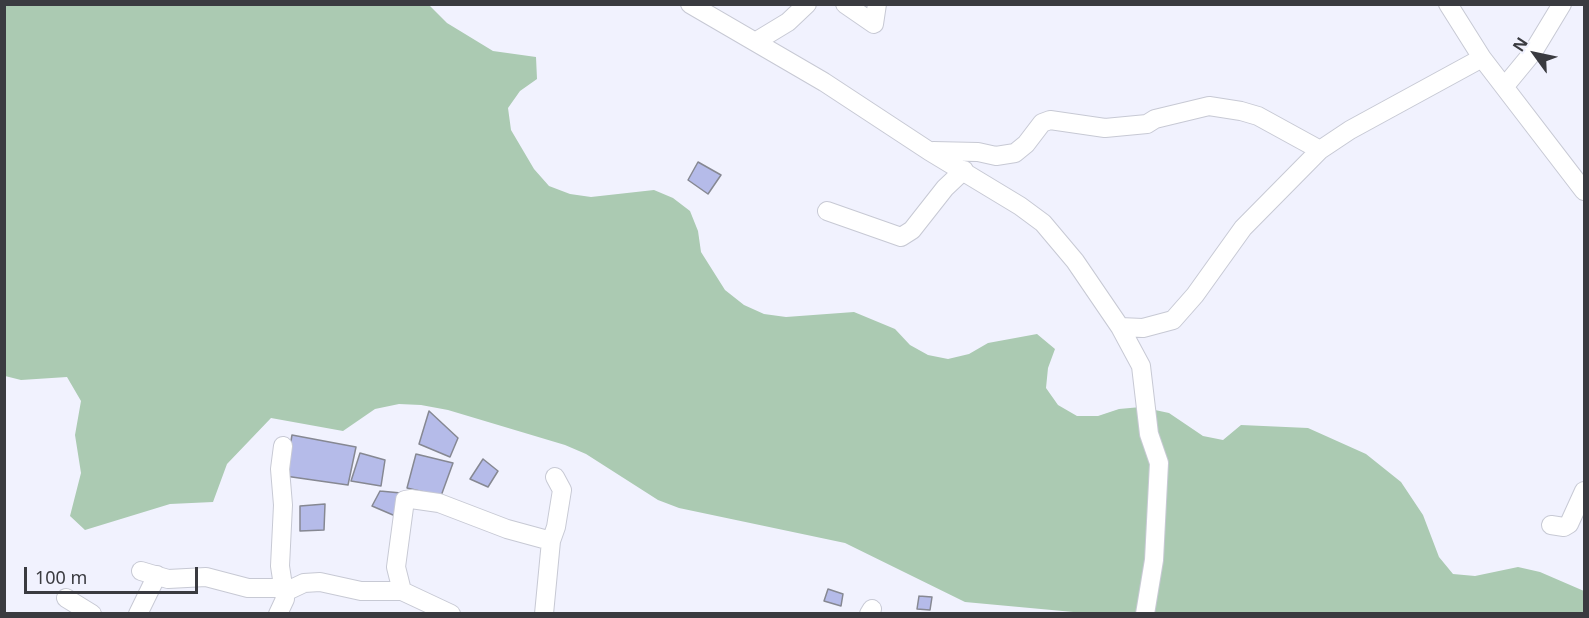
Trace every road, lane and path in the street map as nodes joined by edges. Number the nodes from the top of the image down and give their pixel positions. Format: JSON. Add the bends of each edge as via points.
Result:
{"nodes":[{"id":1,"x":690,"y":4,"type":"edge"},
{"id":2,"x":807,"y":4,"type":"edge"},
{"id":3,"x":845,"y":4,"type":"edge"},
{"id":4,"x":877,"y":4,"type":"edge"},
{"id":5,"x":1448,"y":4,"type":"edge"},
{"id":6,"x":1562,"y":4,"type":"edge"},
{"id":7,"x":755,"y":42,"type":"junction"},
{"id":8,"x":1482,"y":58,"type":"junction"},
{"id":9,"x":1505,"y":86,"type":"junction"},
{"id":10,"x":1320,"y":150,"type":"junction"},
{"id":11,"x":929,"y":151,"type":"junction"},
{"id":12,"x":964,"y":170,"type":"junction"},
{"id":13,"x":1584,"y":191,"type":"edge"},
{"id":14,"x":827,"y":210,"type":"dead end"},
{"id":15,"x":1120,"y":327,"type":"junction"},
{"id":16,"x":283,"y":446,"type":"dead end"},
{"id":17,"x":555,"y":477,"type":"dead end"},
{"id":18,"x":1584,"y":491,"type":"edge"},
{"id":19,"x":1551,"y":525,"type":"dead end"},
{"id":20,"x":551,"y":541,"type":"junction"},
{"id":21,"x":402,"y":591,"type":"junction"},
{"id":22,"x":285,"y":592,"type":"junction"},
{"id":23,"x":66,"y":598,"type":"dead end"},
{"id":24,"x":440,"y":611,"type":"edge"},
{"id":25,"x":92,"y":614,"type":"edge"},
{"id":26,"x":138,"y":614,"type":"edge"},
{"id":27,"x":278,"y":614,"type":"edge"},
{"id":28,"x":544,"y":614,"type":"edge"},
{"id":29,"x":1145,"y":614,"type":"edge"}],
"edges":[{"from":1,"to":7,"type":"street"},
{"from":2,"to":7,"type":"street","via":[[788,22]]},
{"from":3,"to":4,"type":"street","via":[[874,24]]},
{"from":5,"to":8,"type":"street"},
{"from":6,"to":9,"type":"street","via":[[1533,52]]},
{"from":7,"to":11,"type":"street"},
{"from":8,"to":9,"type":"street"},
{"from":8,"to":10,"type":"street"},
{"from":9,"to":13,"type":"street"},
{"from":10,"to":11,"type":"street","via":[[1258,116],[1209,106],[1147,124],[1105,128],[1050,120],[1042,123],[1015,153],[996,156]]},
{"from":10,"to":15,"type":"street","via":[[1243,228],[1173,320],[1143,328]]},
{"from":11,"to":12,"type":"street"},
{"from":12,"to":14,"type":"street","via":[[912,230],[900,237]]},
{"from":12,"to":15,"type":"street","via":[[1043,223]]},
{"from":15,"to":29,"type":"street","via":[[1141,366],[1149,434],[1159,463],[1154,560]]},
{"from":16,"to":22,"type":"street","via":[[280,566]]},
{"from":17,"to":20,"type":"street","via":[[562,490]]},
{"from":18,"to":19,"type":"street","via":[[1569,524]]},
{"from":20,"to":21,"type":"street","via":[[439,503],[405,500],[396,567]]},
{"from":20,"to":28,"type":"street"},
{"from":21,"to":22,"type":"street","via":[[361,591],[320,582],[304,583]]},
{"from":21,"to":24,"type":"street"},
{"from":22,"to":26,"type":"street","via":[[206,577],[168,579],[149,573]]},
{"from":22,"to":27,"type":"street"},
{"from":23,"to":25,"type":"street"}]}
